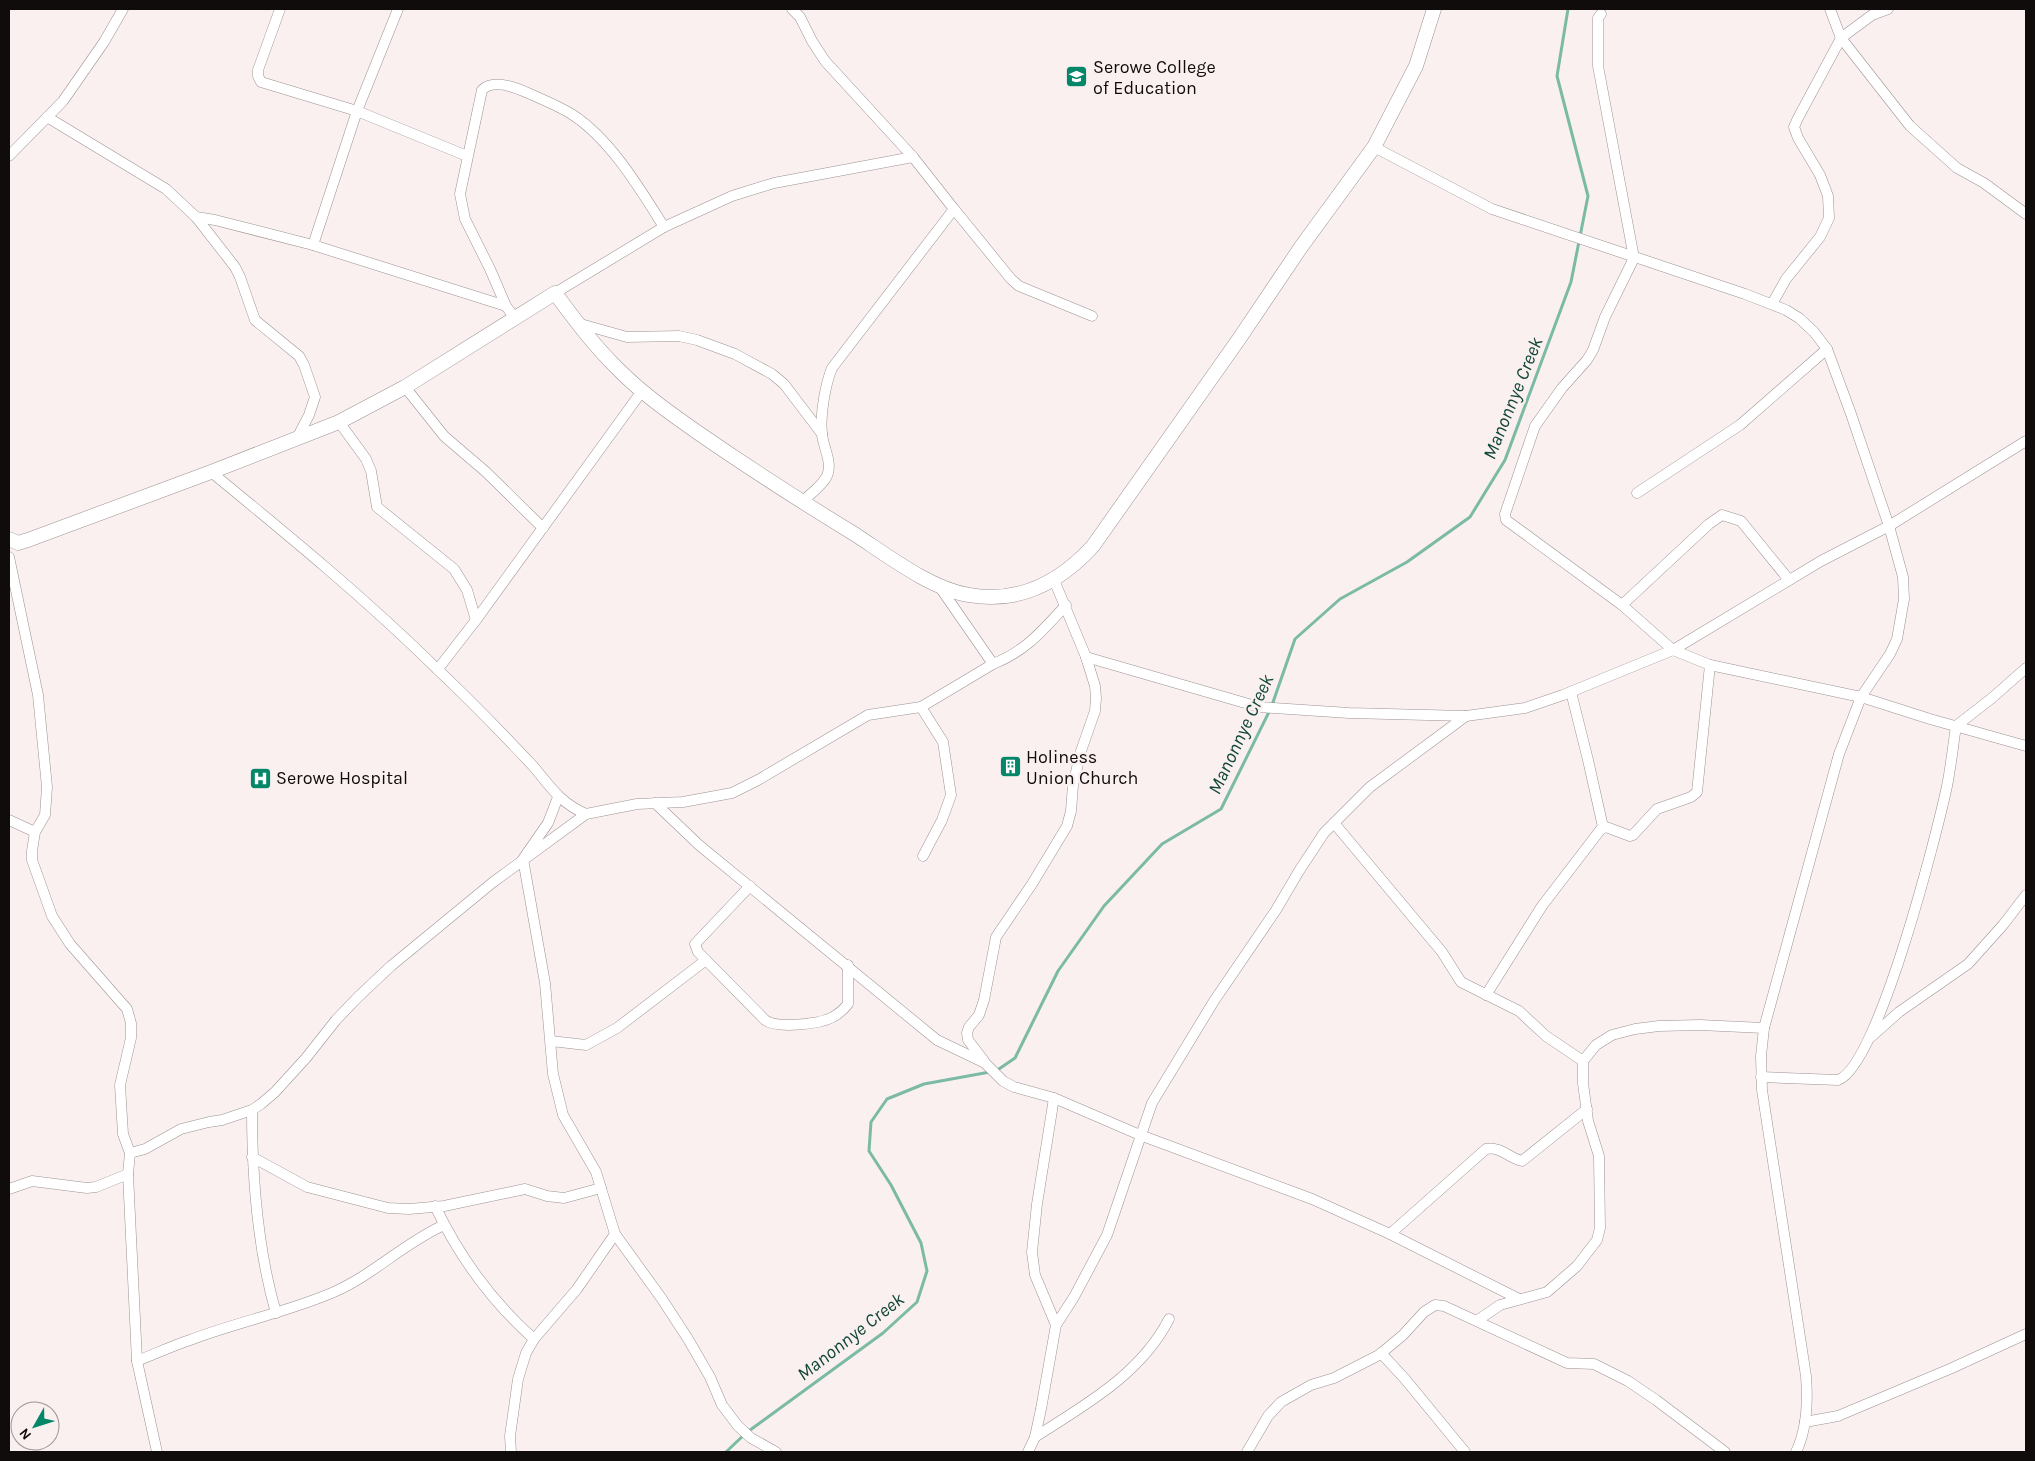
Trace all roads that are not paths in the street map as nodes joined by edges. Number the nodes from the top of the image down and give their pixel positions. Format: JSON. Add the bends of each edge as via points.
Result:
{"nodes":[{"id":1,"x":123,"y":9,"type":"edge"},
{"id":2,"x":280,"y":9,"type":"edge"},
{"id":3,"x":398,"y":9,"type":"edge"},
{"id":4,"x":792,"y":9,"type":"edge"},
{"id":5,"x":1434,"y":9,"type":"edge"},
{"id":6,"x":1830,"y":9,"type":"edge"},
{"id":7,"x":1888,"y":9,"type":"edge"},
{"id":8,"x":1601,"y":14,"type":"dead end"},
{"id":9,"x":1842,"y":38,"type":"junction"},
{"id":10,"x":357,"y":111,"type":"junction"},
{"id":11,"x":47,"y":118,"type":"junction"},
{"id":12,"x":1374,"y":147,"type":"junction"},
{"id":13,"x":9,"y":156,"type":"edge"},
{"id":14,"x":467,"y":156,"type":"junction"},
{"id":15,"x":913,"y":157,"type":"junction"},
{"id":16,"x":954,"y":209,"type":"junction"},
{"id":17,"x":2026,"y":214,"type":"edge"},
{"id":18,"x":196,"y":217,"type":"junction"},
{"id":19,"x":664,"y":227,"type":"junction"},
{"id":20,"x":312,"y":245,"type":"junction"},
{"id":21,"x":1634,"y":258,"type":"junction"},
{"id":22,"x":555,"y":293,"type":"junction"},
{"id":23,"x":1772,"y":304,"type":"junction"},
{"id":24,"x":510,"y":312,"type":"junction"},
{"id":25,"x":1092,"y":316,"type":"dead end"},
{"id":26,"x":577,"y":323,"type":"junction"},
{"id":27,"x":1827,"y":349,"type":"junction"},
{"id":28,"x":405,"y":387,"type":"junction"},
{"id":29,"x":642,"y":391,"type":"junction"},
{"id":30,"x":339,"y":422,"type":"junction"},
{"id":31,"x":822,"y":434,"type":"junction"},
{"id":32,"x":296,"y":438,"type":"junction"},
{"id":33,"x":2026,"y":441,"type":"edge"},
{"id":34,"x":211,"y":472,"type":"junction"},
{"id":35,"x":1637,"y":493,"type":"dead end"},
{"id":36,"x":802,"y":502,"type":"junction"},
{"id":37,"x":1888,"y":526,"type":"junction"},
{"id":38,"x":543,"y":528,"type":"junction"},
{"id":39,"x":9,"y":539,"type":"edge"},
{"id":40,"x":9,"y":557,"type":"edge"},
{"id":41,"x":1054,"y":580,"type":"junction"},
{"id":42,"x":1789,"y":580,"type":"junction"},
{"id":43,"x":939,"y":586,"type":"junction"},
{"id":44,"x":1066,"y":605,"type":"junction"},
{"id":45,"x":1622,"y":605,"type":"junction"},
{"id":46,"x":476,"y":620,"type":"junction"},
{"id":47,"x":1673,"y":650,"type":"junction"},
{"id":48,"x":1086,"y":657,"type":"junction"},
{"id":49,"x":993,"y":664,"type":"junction"},
{"id":50,"x":1710,"y":665,"type":"junction"},
{"id":51,"x":2026,"y":668,"type":"edge"},
{"id":52,"x":438,"y":669,"type":"junction"},
{"id":53,"x":1571,"y":692,"type":"junction"},
{"id":54,"x":1861,"y":697,"type":"junction"},
{"id":55,"x":921,"y":707,"type":"junction"},
{"id":56,"x":1466,"y":716,"type":"junction"},
{"id":57,"x":1956,"y":726,"type":"junction"},
{"id":58,"x":2026,"y":746,"type":"edge"},
{"id":59,"x":558,"y":797,"type":"junction"},
{"id":60,"x":655,"y":802,"type":"junction"},
{"id":61,"x":586,"y":814,"type":"junction"},
{"id":62,"x":9,"y":820,"type":"edge"},
{"id":63,"x":1334,"y":823,"type":"junction"},
{"id":64,"x":1603,"y":828,"type":"junction"},
{"id":65,"x":35,"y":832,"type":"junction"},
{"id":66,"x":923,"y":856,"type":"dead end"},
{"id":67,"x":523,"y":859,"type":"junction"},
{"id":68,"x":750,"y":886,"type":"junction"},
{"id":69,"x":2026,"y":895,"type":"edge"},
{"id":70,"x":706,"y":960,"type":"junction"},
{"id":71,"x":848,"y":965,"type":"junction"},
{"id":72,"x":1486,"y":995,"type":"junction"},
{"id":73,"x":1764,"y":1028,"type":"junction"},
{"id":74,"x":1870,"y":1038,"type":"junction"},
{"id":75,"x":551,"y":1041,"type":"junction"},
{"id":76,"x":1583,"y":1061,"type":"junction"},
{"id":77,"x":985,"y":1063,"type":"junction"},
{"id":78,"x":1761,"y":1077,"type":"junction"},
{"id":79,"x":1054,"y":1098,"type":"junction"},
{"id":80,"x":1587,"y":1109,"type":"junction"},
{"id":81,"x":252,"y":1110,"type":"junction"},
{"id":82,"x":1140,"y":1135,"type":"junction"},
{"id":83,"x":130,"y":1153,"type":"junction"},
{"id":84,"x":252,"y":1157,"type":"junction"},
{"id":85,"x":128,"y":1174,"type":"junction"},
{"id":86,"x":601,"y":1188,"type":"junction"},
{"id":87,"x":9,"y":1189,"type":"edge"},
{"id":88,"x":435,"y":1206,"type":"junction"},
{"id":89,"x":444,"y":1225,"type":"junction"},
{"id":90,"x":615,"y":1234,"type":"junction"},
{"id":91,"x":1390,"y":1234,"type":"junction"},
{"id":92,"x":1519,"y":1299,"type":"junction"},
{"id":93,"x":276,"y":1313,"type":"junction"},
{"id":94,"x":1169,"y":1319,"type":"dead end"},
{"id":95,"x":1478,"y":1320,"type":"junction"},
{"id":96,"x":1056,"y":1325,"type":"junction"},
{"id":97,"x":2026,"y":1334,"type":"edge"},
{"id":98,"x":534,"y":1339,"type":"junction"},
{"id":99,"x":1381,"y":1353,"type":"junction"},
{"id":100,"x":137,"y":1361,"type":"junction"},
{"id":101,"x":1805,"y":1422,"type":"junction"},
{"id":102,"x":1035,"y":1437,"type":"junction"},
{"id":103,"x":768,"y":1450,"type":"edge"},
{"id":104,"x":157,"y":1452,"type":"edge"},
{"id":105,"x":511,"y":1452,"type":"edge"},
{"id":106,"x":776,"y":1452,"type":"edge"},
{"id":107,"x":1028,"y":1452,"type":"edge"},
{"id":108,"x":1247,"y":1452,"type":"edge"},
{"id":109,"x":1465,"y":1452,"type":"edge"},
{"id":110,"x":1725,"y":1452,"type":"edge"},
{"id":111,"x":1796,"y":1452,"type":"edge"}],
"edges":[{"from":1,"to":11,"type":"street","via":[[99,50]]},
{"from":2,"to":10,"type":"street","via":[[258,70],[259,80],[265,85]]},
{"from":3,"to":10,"type":"street"},
{"from":4,"to":15,"type":"street","via":[[825,61]]},
{"from":5,"to":12,"type":"street","via":[[1416,66]]},
{"from":6,"to":9,"type":"street"},
{"from":7,"to":9,"type":"street","via":[[1872,16]]},
{"from":8,"to":21,"type":"street","via":[[1598,18],[1598,66]]},
{"from":9,"to":17,"type":"street","via":[[1910,126],[1957,168]]},
{"from":9,"to":23,"type":"street","via":[[1794,127],[1820,175],[1828,196],[1829,218],[1820,237],[1786,279]]},
{"from":10,"to":14,"type":"street"},
{"from":10,"to":20,"type":"street"},
{"from":11,"to":13,"type":"street"},
{"from":11,"to":18,"type":"street","via":[[166,189]]},
{"from":12,"to":21,"type":"street","via":[[1492,209]]},
{"from":12,"to":41,"type":"street","via":[[1099,538],[1081,559]]},
{"from":14,"to":19,"type":"street","via":[[482,90],[491,84],[519,89],[584,124],[628,171]]},
{"from":14,"to":24,"type":"street","via":[[460,194],[465,218]]},
{"from":15,"to":16,"type":"street"},
{"from":15,"to":19,"type":"street","via":[[757,188]]},
{"from":16,"to":25,"type":"street","via":[[1019,286]]},
{"from":16,"to":31,"type":"street","via":[[832,368],[826,386]]},
{"from":18,"to":20,"type":"street"},
{"from":18,"to":32,"type":"street","via":[[235,267],[255,320],[299,356],[304,365],[315,397]]},
{"from":19,"to":22,"type":"street"},
{"from":20,"to":24,"type":"street"},
{"from":21,"to":23,"type":"street"},
{"from":21,"to":45,"type":"street","via":[[1593,350],[1535,426],[1505,514],[1509,524]]},
{"from":22,"to":24,"type":"street"},
{"from":22,"to":26,"type":"street"},
{"from":23,"to":27,"type":"street","via":[[1799,318]]},
{"from":24,"to":28,"type":"street"},
{"from":26,"to":29,"type":"street"},
{"from":26,"to":31,"type":"street","via":[[627,338],[679,336],[735,354],[784,384]]},
{"from":27,"to":35,"type":"street","via":[[1740,426]]},
{"from":27,"to":37,"type":"street"},
{"from":28,"to":30,"type":"street"},
{"from":28,"to":38,"type":"street","via":[[444,436]]},
{"from":29,"to":36,"type":"street","via":[[731,456]]},
{"from":29,"to":38,"type":"street"},
{"from":30,"to":32,"type":"street"},
{"from":30,"to":46,"type":"street","via":[[366,459],[377,507],[454,568],[467,590]]},
{"from":31,"to":36,"type":"street","via":[[828,458],[827,476]]},
{"from":32,"to":34,"type":"street"},
{"from":33,"to":37,"type":"street"},
{"from":34,"to":39,"type":"street","via":[[22,542]]},
{"from":34,"to":52,"type":"street","via":[[284,532]]},
{"from":36,"to":43,"type":"street"},
{"from":37,"to":42,"type":"street"},
{"from":37,"to":54,"type":"street","via":[[1903,576],[1901,623],[1890,654]]},
{"from":38,"to":46,"type":"street"},
{"from":40,"to":65,"type":"street","via":[[38,695],[47,787],[46,814]]},
{"from":41,"to":43,"type":"street","via":[[1004,596],[970,595]]},
{"from":41,"to":44,"type":"street"},
{"from":42,"to":45,"type":"street","via":[[1740,520],[1722,515]]},
{"from":42,"to":47,"type":"street"},
{"from":43,"to":49,"type":"street"},
{"from":44,"to":48,"type":"street"},
{"from":44,"to":49,"type":"street","via":[[1030,643]]},
{"from":45,"to":47,"type":"street"},
{"from":46,"to":52,"type":"street"},
{"from":47,"to":50,"type":"street"},
{"from":47,"to":53,"type":"street"},
{"from":48,"to":56,"type":"street","via":[[1259,707]]},
{"from":48,"to":77,"type":"street","via":[[1095,686],[1095,711],[1081,751],[1067,826],[996,937],[984,1000],[967,1033],[968,1040]]},
{"from":49,"to":55,"type":"street"},
{"from":50,"to":54,"type":"street"},
{"from":50,"to":64,"type":"street","via":[[1697,792],[1692,797],[1657,810],[1633,835]]},
{"from":51,"to":57,"type":"street"},
{"from":52,"to":59,"type":"street","via":[[533,766]]},
{"from":53,"to":56,"type":"street","via":[[1525,708]]},
{"from":53,"to":64,"type":"street"},
{"from":54,"to":57,"type":"street"},
{"from":54,"to":73,"type":"street","via":[[1839,754]]},
{"from":55,"to":60,"type":"street","via":[[868,715],[732,793],[683,802]]},
{"from":55,"to":66,"type":"street","via":[[942,742],[951,795]]},
{"from":56,"to":63,"type":"street","via":[[1370,787]]},
{"from":57,"to":58,"type":"street"},
{"from":57,"to":74,"type":"street","via":[[1934,839],[1900,958]]},
{"from":59,"to":61,"type":"street"},
{"from":59,"to":67,"type":"street","via":[[548,823]]},
{"from":60,"to":61,"type":"street"},
{"from":60,"to":68,"type":"street","via":[[699,845]]},
{"from":61,"to":67,"type":"street"},
{"from":62,"to":65,"type":"street"},
{"from":63,"to":72,"type":"street","via":[[1442,952],[1461,982]]},
{"from":63,"to":82,"type":"street","via":[[1324,833],[1214,1001],[1152,1103]]},
{"from":64,"to":72,"type":"street","via":[[1542,906]]},
{"from":65,"to":83,"type":"street","via":[[32,860],[52,916],[70,944],[127,1009],[131,1038],[120,1085],[120,1103],[123,1134]]},
{"from":67,"to":75,"type":"street","via":[[545,983]]},
{"from":67,"to":81,"type":"street","via":[[384,972],[336,1020],[275,1092]]},
{"from":68,"to":70,"type":"street","via":[[696,942],[696,950]]},
{"from":68,"to":71,"type":"street"},
{"from":69,"to":74,"type":"street","via":[[1968,964],[1899,1012]]},
{"from":70,"to":71,"type":"street","via":[[765,1020],[775,1025],[832,1018],[843,1010],[848,1004]]},
{"from":70,"to":75,"type":"street","via":[[617,1028],[586,1045]]},
{"from":71,"to":77,"type":"street","via":[[937,1040]]},
{"from":72,"to":76,"type":"street","via":[[1519,1011],[1546,1036]]},
{"from":73,"to":76,"type":"street","via":[[1700,1025],[1635,1029],[1612,1035],[1596,1045]]},
{"from":73,"to":78,"type":"street"},
{"from":74,"to":78,"type":"street","via":[[1848,1074],[1838,1080]]},
{"from":75,"to":86,"type":"street","via":[[553,1074],[563,1115],[596,1172]]},
{"from":76,"to":80,"type":"street","via":[[1582,1083]]},
{"from":77,"to":79,"type":"street","via":[[1014,1087]]},
{"from":78,"to":101,"type":"street","via":[[1806,1376]]},
{"from":79,"to":82,"type":"street"},
{"from":79,"to":96,"type":"street","via":[[1032,1252],[1035,1275]]},
{"from":80,"to":91,"type":"street","via":[[1522,1161],[1500,1150],[1486,1149]]},
{"from":80,"to":92,"type":"street","via":[[1599,1156],[1600,1228],[1597,1240],[1553,1288],[1540,1295]]},
{"from":81,"to":83,"type":"street","via":[[180,1129],[145,1149]]},
{"from":81,"to":84,"type":"street"},
{"from":82,"to":91,"type":"street","via":[[1295,1192]]},
{"from":82,"to":96,"type":"street","via":[[1107,1236]]},
{"from":83,"to":85,"type":"street"},
{"from":84,"to":88,"type":"street","via":[[307,1187],[388,1208]]},
{"from":84,"to":93,"type":"street","via":[[257,1216]]},
{"from":85,"to":87,"type":"street","via":[[96,1188],[32,1181]]},
{"from":85,"to":100,"type":"street"},
{"from":86,"to":88,"type":"street","via":[[564,1198],[525,1189]]},
{"from":86,"to":90,"type":"street"},
{"from":88,"to":89,"type":"street"},
{"from":89,"to":93,"type":"street","via":[[336,1291]]},
{"from":89,"to":98,"type":"street","via":[[493,1300]]},
{"from":90,"to":98,"type":"street","via":[[577,1289]]},
{"from":90,"to":103,"type":"street","via":[[688,1339],[722,1405],[738,1426]]},
{"from":91,"to":92,"type":"street"},
{"from":92,"to":95,"type":"street","via":[[1500,1305]]},
{"from":93,"to":100,"type":"street","via":[[190,1340]]},
{"from":94,"to":102,"type":"street","via":[[1145,1354],[1118,1380]]},
{"from":95,"to":99,"type":"street","via":[[1435,1305]]},
{"from":95,"to":110,"type":"street","via":[[1567,1364],[1594,1364],[1628,1381]]},
{"from":96,"to":102,"type":"street"},
{"from":97,"to":101,"type":"street","via":[[1838,1416]]},
{"from":98,"to":105,"type":"street","via":[[518,1379],[510,1436]]},
{"from":99,"to":108,"type":"street","via":[[1281,1402],[1268,1416]]},
{"from":99,"to":109,"type":"street"},
{"from":100,"to":104,"type":"street"},
{"from":101,"to":111,"type":"street"},
{"from":102,"to":107,"type":"street"},
{"from":103,"to":106,"type":"street"}]}
